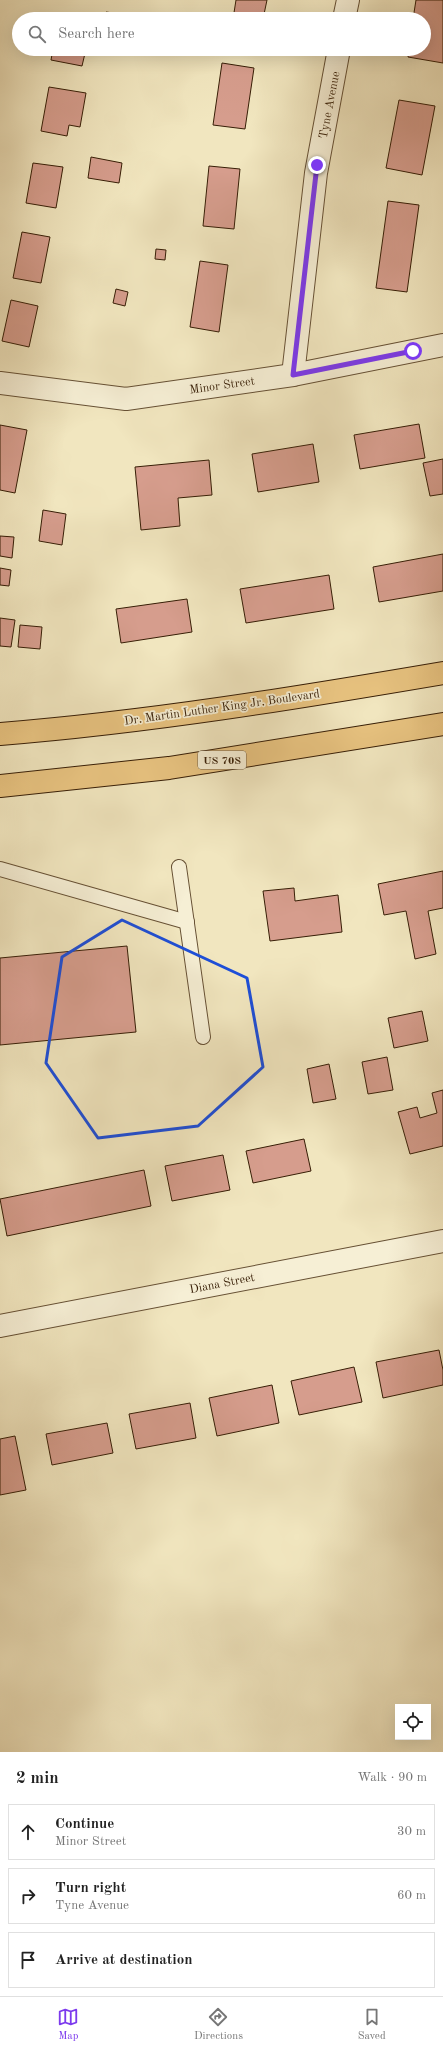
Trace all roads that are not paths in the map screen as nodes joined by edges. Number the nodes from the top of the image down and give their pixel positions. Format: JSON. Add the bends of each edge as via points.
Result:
{"nodes":[{"id":1,"x":348,"y":0,"type":"edge"},
{"id":2,"x":345,"y":12,"type":"edge"},
{"id":3,"x":338,"y":56,"type":"edge"},
{"id":4,"x":443,"y":345,"type":"edge"},
{"id":5,"x":293,"y":375,"type":"junction"},
{"id":6,"x":0,"y":383,"type":"edge"},
{"id":7,"x":443,"y":673,"type":"edge"},
{"id":8,"x":443,"y":724,"type":"edge"},
{"id":9,"x":0,"y":734,"type":"edge"},
{"id":10,"x":0,"y":786,"type":"edge"},
{"id":11,"x":179,"y":867,"type":"dead end"},
{"id":12,"x":0,"y":869,"type":"edge"},
{"id":13,"x":187,"y":922,"type":"junction"},
{"id":14,"x":203,"y":1038,"type":"dead end"},
{"id":15,"x":443,"y":1241,"type":"edge"},
{"id":16,"x":0,"y":1326,"type":"edge"}],
"edges":[{"from":1,"to":2,"type":"street"},
{"from":3,"to":5,"type":"street","name":"Tyne Avenue","via":[[316,173]]},
{"from":4,"to":5,"type":"street","name":"Minor Street"},
{"from":5,"to":6,"type":"street","name":"Minor Street","via":[[126,399]]},
{"from":7,"to":9,"type":"main road","name":"Dr. Martin Luther King Jr. Boulevard","via":[[232,707],[79,727]]},
{"from":8,"to":10,"type":"main road","number":"US 70S","via":[[169,768]]},
{"from":11,"to":13,"type":"lane"},
{"from":12,"to":13,"type":"lane"},
{"from":13,"to":14,"type":"lane"},
{"from":15,"to":16,"type":"street","name":"Diana Street"}]}
